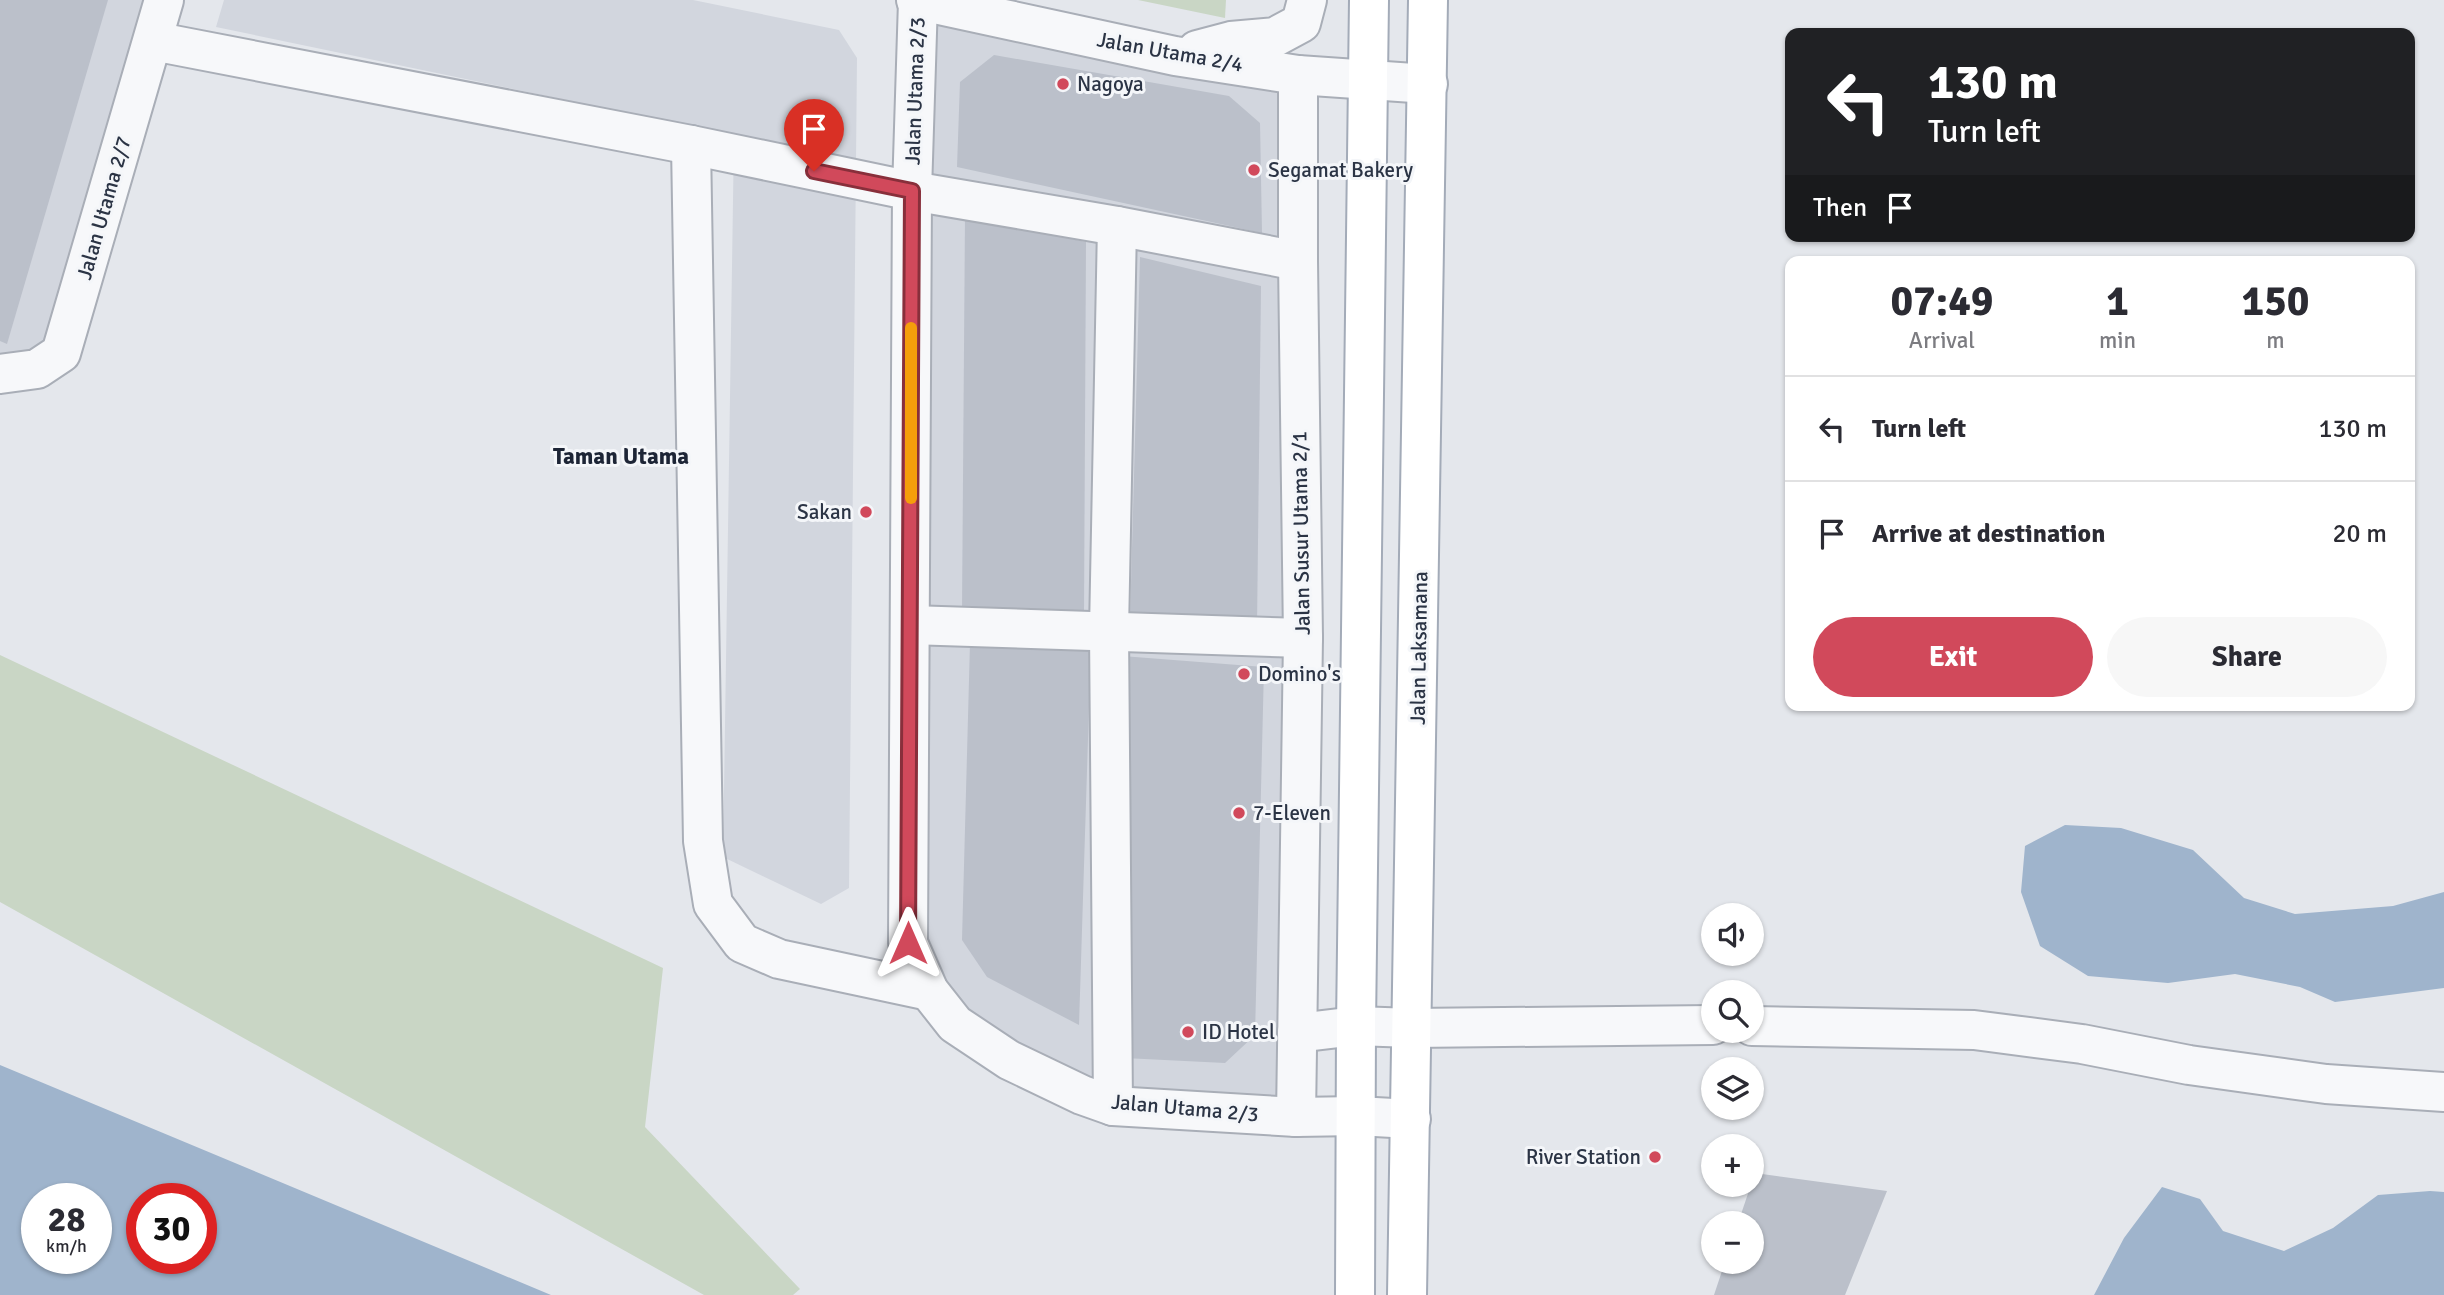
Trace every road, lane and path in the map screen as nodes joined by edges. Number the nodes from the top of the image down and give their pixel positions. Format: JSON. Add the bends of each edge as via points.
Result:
{"nodes":[{"id":1,"x":164,"y":0,"type":"edge"},
{"id":2,"x":917,"y":0,"type":"edge"},
{"id":3,"x":1307,"y":0,"type":"edge"},
{"id":4,"x":1369,"y":0,"type":"edge"},
{"id":5,"x":1428,"y":0,"type":"edge"},
{"id":6,"x":153,"y":41,"type":"junction"},
{"id":7,"x":1175,"y":56,"type":"junction"},
{"id":8,"x":1298,"y":75,"type":"junction"},
{"id":9,"x":1370,"y":80,"type":"junction"},
{"id":10,"x":1428,"y":84,"type":"junction"},
{"id":11,"x":691,"y":145,"type":"junction"},
{"id":12,"x":912,"y":191,"type":"junction"},
{"id":13,"x":1117,"y":226,"type":"junction"},
{"id":14,"x":1298,"y":261,"type":"junction"},
{"id":15,"x":0,"y":374,"type":"edge"},
{"id":16,"x":910,"y":625,"type":"junction"},
{"id":17,"x":1108,"y":631,"type":"junction"},
{"id":18,"x":1303,"y":638,"type":"junction"},
{"id":19,"x":929,"y":991,"type":"junction"},
{"id":20,"x":1701,"y":1025,"type":"edge"},
{"id":21,"x":1356,"y":1026,"type":"junction"},
{"id":22,"x":1764,"y":1026,"type":"edge"},
{"id":23,"x":1412,"y":1028,"type":"junction"},
{"id":24,"x":1297,"y":1033,"type":"junction"},
{"id":25,"x":2444,"y":1092,"type":"edge"},
{"id":26,"x":1113,"y":1106,"type":"junction"},
{"id":27,"x":1357,"y":1115,"type":"junction"},
{"id":28,"x":1296,"y":1117,"type":"junction"},
{"id":29,"x":1411,"y":1119,"type":"junction"},
{"id":30,"x":1355,"y":1295,"type":"edge"},
{"id":31,"x":1407,"y":1295,"type":"edge"}],
"edges":[{"from":1,"to":6,"type":"street","name":"Jalan Utama 2/7"},
{"from":2,"to":7,"type":"street","name":"Jalan Utama 2/4"},
{"from":2,"to":12,"type":"street","name":"Jalan Utama 2/3"},
{"from":3,"to":7,"type":"street","via":[[1301,23],[1275,37],[1231,41]]},
{"from":4,"to":9,"type":"main road"},
{"from":5,"to":10,"type":"main road","name":"Jalan Laksamana"},
{"from":6,"to":11,"type":"street"},
{"from":6,"to":15,"type":"street","name":"Jalan Utama 2/7","via":[[61,353],[37,369]]},
{"from":7,"to":8,"type":"street","name":"Jalan Utama 2/4"},
{"from":8,"to":9,"type":"street","name":"Jalan Utama 2/4"},
{"from":8,"to":14,"type":"street","name":"Jalan Susur Utama 2/1"},
{"from":9,"to":10,"type":"street","name":"Jalan Utama 2/4"},
{"from":9,"to":21,"type":"main road"},
{"from":10,"to":23,"type":"main road","name":"Jalan Laksamana"},
{"from":11,"to":12,"type":"street"},
{"from":11,"to":19,"type":"street","via":[[703,841],[713,904],[742,943],[779,959]]},
{"from":12,"to":13,"type":"street"},
{"from":12,"to":16,"type":"street","name":"Jalan Utama 2/3"},
{"from":13,"to":14,"type":"street"},
{"from":13,"to":17,"type":"street"},
{"from":14,"to":18,"type":"street","name":"Jalan Susur Utama 2/1"},
{"from":16,"to":17,"type":"street"},
{"from":16,"to":19,"type":"street","name":"Jalan Utama 2/3","via":[[908,943]]},
{"from":17,"to":18,"type":"street"},
{"from":17,"to":26,"type":"street"},
{"from":18,"to":24,"type":"street","name":"Jalan Susur Utama 2/1"},
{"from":19,"to":26,"type":"street","name":"Jalan Utama 2/3","via":[[955,1024],[1009,1060]]},
{"from":20,"to":23,"type":"street"},
{"from":21,"to":23,"type":"street"},
{"from":21,"to":24,"type":"street"},
{"from":21,"to":27,"type":"main road"},
{"from":22,"to":25,"type":"street","via":[[1974,1030],[2326,1084]]},
{"from":23,"to":29,"type":"main road","name":"Jalan Laksamana"},
{"from":24,"to":28,"type":"street","name":"Jalan Susur Utama 2/1"},
{"from":26,"to":28,"type":"street","name":"Jalan Utama 2/3"},
{"from":27,"to":28,"type":"street","name":"Jalan Utama 2/3"},
{"from":27,"to":29,"type":"street","name":"Jalan Utama 2/3"},
{"from":27,"to":30,"type":"main road"},
{"from":29,"to":31,"type":"main road","name":"Jalan Laksamana"}]}
